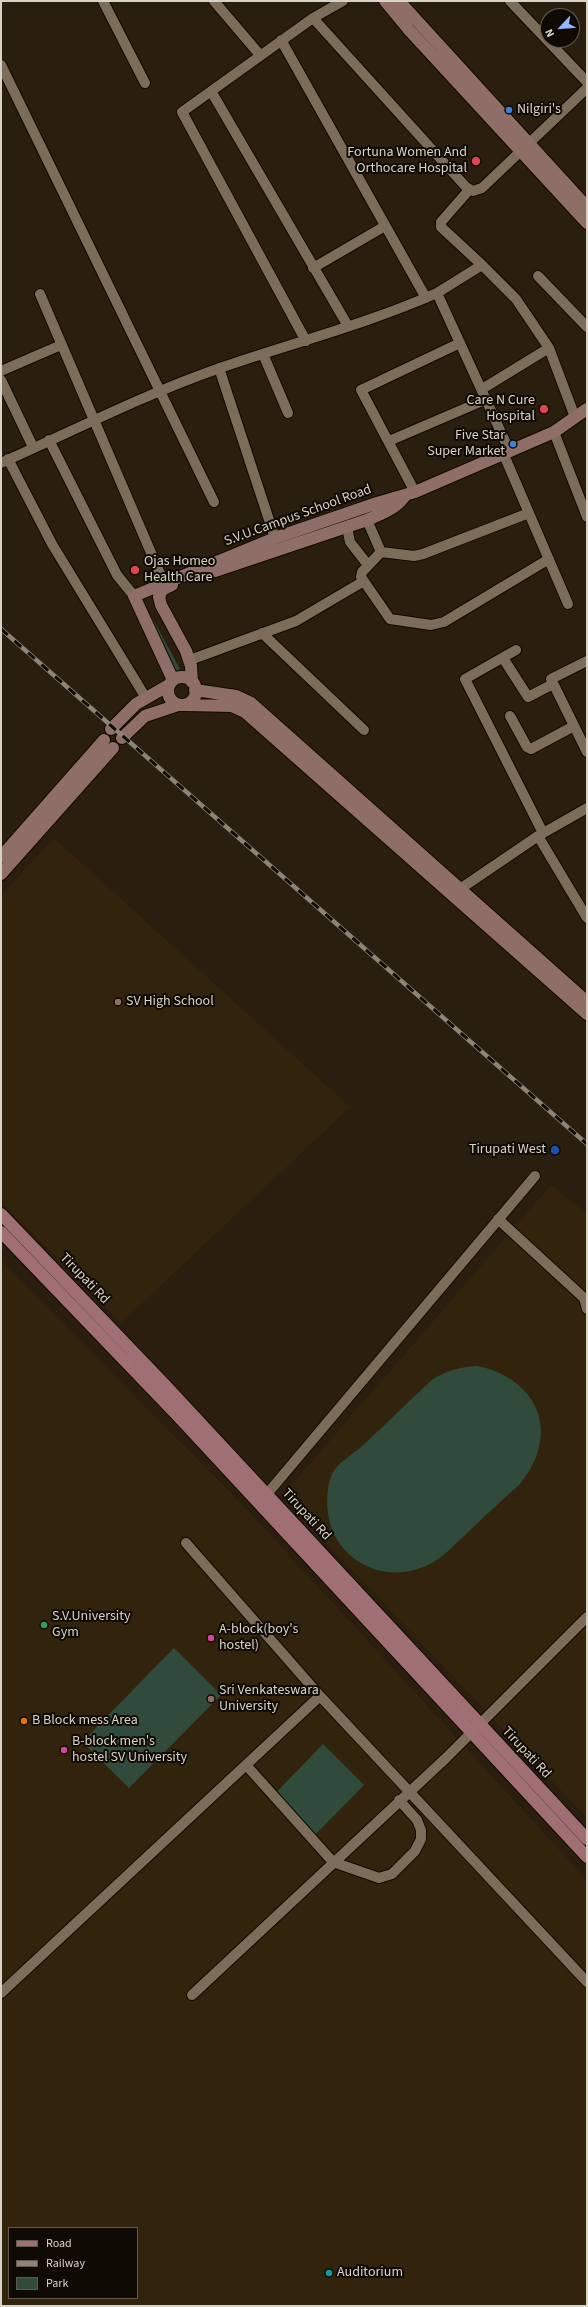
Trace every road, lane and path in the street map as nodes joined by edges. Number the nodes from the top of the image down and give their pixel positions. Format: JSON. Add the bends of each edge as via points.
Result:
{"nodes":[{"id":1,"x":103,"y":1,"type":"edge"},
{"id":2,"x":214,"y":1,"type":"edge"},
{"id":3,"x":344,"y":1,"type":"edge"},
{"id":4,"x":385,"y":1,"type":"edge"},
{"id":5,"x":399,"y":1,"type":"edge"},
{"id":6,"x":510,"y":1,"type":"edge"},
{"id":7,"x":313,"y":18,"type":"junction"},
{"id":8,"x":281,"y":40,"type":"junction"},
{"id":9,"x":260,"y":55,"type":"junction"},
{"id":10,"x":1,"y":65,"type":"edge"},
{"id":11,"x":587,"y":82,"type":"edge"},
{"id":12,"x":145,"y":83,"type":"dead end"},
{"id":13,"x":587,"y":88,"type":"edge"},
{"id":14,"x":211,"y":91,"type":"junction"},
{"id":15,"x":525,"y":148,"type":"junction"},
{"id":16,"x":469,"y":190,"type":"junction"},
{"id":17,"x":587,"y":207,"type":"edge"},
{"id":18,"x":587,"y":223,"type":"edge"},
{"id":19,"x":385,"y":226,"type":"junction"},
{"id":20,"x":482,"y":266,"type":"junction"},
{"id":21,"x":313,"y":268,"type":"junction"},
{"id":22,"x":538,"y":276,"type":"dead end"},
{"id":23,"x":437,"y":293,"type":"junction"},
{"id":24,"x":40,"y":294,"type":"dead end"},
{"id":25,"x":426,"y":298,"type":"junction"},
{"id":26,"x":348,"y":326,"type":"junction"},
{"id":27,"x":587,"y":327,"type":"edge"},
{"id":28,"x":306,"y":341,"type":"junction"},
{"id":29,"x":460,"y":343,"type":"junction"},
{"id":30,"x":61,"y":344,"type":"junction"},
{"id":31,"x":549,"y":348,"type":"junction"},
{"id":32,"x":263,"y":354,"type":"junction"},
{"id":33,"x":219,"y":368,"type":"junction"},
{"id":34,"x":1,"y":371,"type":"edge"},
{"id":35,"x":1,"y":380,"type":"edge"},
{"id":36,"x":160,"y":393,"type":"junction"},
{"id":37,"x":484,"y":394,"type":"junction"},
{"id":38,"x":587,"y":409,"type":"edge"},
{"id":39,"x":288,"y":413,"type":"dead end"},
{"id":40,"x":575,"y":417,"type":"junction"},
{"id":41,"x":93,"y":421,"type":"junction"},
{"id":42,"x":554,"y":432,"type":"junction"},
{"id":43,"x":49,"y":440,"type":"junction"},
{"id":44,"x":389,"y":441,"type":"junction"},
{"id":45,"x":33,"y":447,"type":"junction"},
{"id":46,"x":507,"y":453,"type":"junction"},
{"id":47,"x":5,"y":461,"type":"edge"},
{"id":48,"x":415,"y":492,"type":"junction"},
{"id":49,"x":404,"y":497,"type":"junction"},
{"id":50,"x":214,"y":502,"type":"dead end"},
{"id":51,"x":529,"y":513,"type":"junction"},
{"id":52,"x":587,"y":517,"type":"edge"},
{"id":53,"x":367,"y":520,"type":"junction"},
{"id":54,"x":347,"y":527,"type":"junction"},
{"id":55,"x":275,"y":538,"type":"junction"},
{"id":56,"x":381,"y":552,"type":"junction"},
{"id":57,"x":549,"y":559,"type":"junction"},
{"id":58,"x":368,"y":565,"type":"junction"},
{"id":59,"x":364,"y":581,"type":"junction"},
{"id":60,"x":164,"y":583,"type":"junction"},
{"id":61,"x":134,"y":596,"type":"junction"},
{"id":62,"x":568,"y":604,"type":"dead end"},
{"id":63,"x":262,"y":633,"type":"junction"},
{"id":64,"x":516,"y":650,"type":"dead end"},
{"id":65,"x":503,"y":658,"type":"junction"},
{"id":66,"x":190,"y":660,"type":"junction"},
{"id":67,"x":587,"y":661,"type":"edge"},
{"id":68,"x":171,"y":682,"type":"junction"},
{"id":69,"x":554,"y":684,"type":"junction"},
{"id":70,"x":194,"y":686,"type":"junction"},
{"id":71,"x":146,"y":698,"type":"junction"},
{"id":72,"x":182,"y":705,"type":"junction"},
{"id":73,"x":510,"y":716,"type":"dead end"},
{"id":74,"x":574,"y":726,"type":"junction"},
{"id":75,"x":111,"y":729,"type":"dead end"},
{"id":76,"x":364,"y":730,"type":"dead end"},
{"id":77,"x":122,"y":738,"type":"dead end"},
{"id":78,"x":104,"y":740,"type":"dead end"},
{"id":79,"x":114,"y":748,"type":"dead end"},
{"id":80,"x":587,"y":752,"type":"edge"},
{"id":81,"x":587,"y":808,"type":"edge"},
{"id":82,"x":541,"y":834,"type":"junction"},
{"id":83,"x":1,"y":857,"type":"edge"},
{"id":84,"x":1,"y":874,"type":"edge"},
{"id":85,"x":460,"y":889,"type":"junction"},
{"id":86,"x":587,"y":918,"type":"edge"},
{"id":87,"x":587,"y":1001,"type":"edge"},
{"id":88,"x":587,"y":1014,"type":"edge"},
{"id":89,"x":535,"y":1176,"type":"dead end"},
{"id":90,"x":1,"y":1214,"type":"edge"},
{"id":91,"x":498,"y":1219,"type":"junction"},
{"id":92,"x":1,"y":1232,"type":"edge"},
{"id":93,"x":587,"y":1309,"type":"edge"},
{"id":94,"x":179,"y":1409,"type":"junction"},
{"id":95,"x":267,"y":1494,"type":"junction"},
{"id":96,"x":186,"y":1543,"type":"dead end"},
{"id":97,"x":587,"y":1616,"type":"edge"},
{"id":98,"x":320,"y":1696,"type":"junction"},
{"id":99,"x":476,"y":1729,"type":"junction"},
{"id":100,"x":246,"y":1765,"type":"junction"},
{"id":101,"x":409,"y":1791,"type":"junction"},
{"id":102,"x":399,"y":1800,"type":"junction"},
{"id":103,"x":587,"y":1839,"type":"edge"},
{"id":104,"x":587,"y":1857,"type":"edge"},
{"id":105,"x":333,"y":1862,"type":"junction"},
{"id":106,"x":587,"y":1982,"type":"edge"},
{"id":107,"x":1,"y":1993,"type":"edge"},
{"id":108,"x":192,"y":1995,"type":"dead end"}],
"edges":[{"from":1,"to":12,"type":"street"},
{"from":2,"to":9,"type":"street"},
{"from":3,"to":7,"type":"street"},
{"from":4,"to":15,"type":"street","via":[[409,30]]},
{"from":5,"to":15,"type":"street"},
{"from":6,"to":11,"type":"street"},
{"from":7,"to":8,"type":"street"},
{"from":7,"to":16,"type":"street"},
{"from":8,"to":9,"type":"street"},
{"from":8,"to":19,"type":"street"},
{"from":9,"to":14,"type":"street"},
{"from":10,"to":36,"type":"street"},
{"from":13,"to":15,"type":"street"},
{"from":14,"to":21,"type":"street"},
{"from":14,"to":28,"type":"street","via":[[182,112]]},
{"from":15,"to":16,"type":"street","via":[[482,188],[476,191]]},
{"from":15,"to":17,"type":"street"},
{"from":15,"to":18,"type":"street"},
{"from":16,"to":20,"type":"street","via":[[441,222],[441,227]]},
{"from":19,"to":21,"type":"street"},
{"from":19,"to":25,"type":"street"},
{"from":20,"to":23,"type":"street"},
{"from":20,"to":31,"type":"street","via":[[516,299]]},
{"from":21,"to":26,"type":"street"},
{"from":22,"to":27,"type":"street"},
{"from":23,"to":25,"type":"street"},
{"from":23,"to":29,"type":"street"},
{"from":24,"to":30,"type":"street"},
{"from":25,"to":26,"type":"street"},
{"from":26,"to":28,"type":"street"},
{"from":28,"to":32,"type":"street"},
{"from":29,"to":37,"type":"street"},
{"from":29,"to":44,"type":"street","via":[[361,390]]},
{"from":30,"to":34,"type":"street"},
{"from":30,"to":41,"type":"street"},
{"from":31,"to":37,"type":"street"},
{"from":31,"to":40,"type":"street"},
{"from":32,"to":33,"type":"street"},
{"from":32,"to":39,"type":"street"},
{"from":33,"to":36,"type":"street"},
{"from":33,"to":55,"type":"street"},
{"from":35,"to":45,"type":"street"},
{"from":36,"to":41,"type":"street"},
{"from":36,"to":50,"type":"street"},
{"from":37,"to":44,"type":"street"},
{"from":37,"to":46,"type":"street"},
{"from":38,"to":40,"type":"street","name":"S.V.U.Campus School Road"},
{"from":40,"to":42,"type":"street","name":"S.V.U.Campus School Road"},
{"from":41,"to":43,"type":"street"},
{"from":41,"to":60,"type":"street"},
{"from":42,"to":46,"type":"street","name":"S.V.U.Campus School Road"},
{"from":42,"to":52,"type":"street"},
{"from":43,"to":45,"type":"street"},
{"from":43,"to":61,"type":"street","via":[[117,575]]},
{"from":44,"to":48,"type":"street"},
{"from":45,"to":47,"type":"street"},
{"from":46,"to":48,"type":"street","name":"S.V.U.Campus School Road"},
{"from":46,"to":51,"type":"street"},
{"from":47,"to":71,"type":"street","via":[[52,544]]},
{"from":48,"to":49,"type":"street","name":"S.V.U.Campus School Road"},
{"from":49,"to":53,"type":"street","name":"S.V.U.Campus School Road","via":[[392,508]]},
{"from":49,"to":55,"type":"street","name":"S.V.U.Campus School Road","via":[[377,503]]},
{"from":51,"to":56,"type":"street","via":[[423,554],[414,556]]},
{"from":51,"to":57,"type":"street"},
{"from":53,"to":54,"type":"street","name":"S.V.U.Campus School Road"},
{"from":53,"to":56,"type":"street"},
{"from":54,"to":58,"type":"street","via":[[350,542]]},
{"from":54,"to":66,"type":"street","name":"S.V.U.Campus School Road","via":[[162,590],[159,597],[161,605]]},
{"from":55,"to":60,"type":"street","name":"S.V.U.Campus School Road"},
{"from":56,"to":58,"type":"street"},
{"from":57,"to":59,"type":"street","via":[[435,625],[390,619]]},
{"from":57,"to":62,"type":"street"},
{"from":58,"to":59,"type":"street","via":[[361,575]]},
{"from":59,"to":63,"type":"street","via":[[296,621]]},
{"from":60,"to":61,"type":"street","name":"S.V.U.Campus School Road"},
{"from":61,"to":68,"type":"street"},
{"from":63,"to":66,"type":"street"},
{"from":63,"to":76,"type":"street"},
{"from":64,"to":65,"type":"street"},
{"from":65,"to":69,"type":"street","via":[[528,697]]},
{"from":65,"to":82,"type":"street","via":[[465,679]]},
{"from":66,"to":70,"type":"street","name":"S.V.U.Campus School Road"},
{"from":67,"to":69,"type":"street","via":[[551,679]]},
{"from":68,"to":70,"type":"street","via":[[185,678]]},
{"from":68,"to":71,"type":"street"},
{"from":68,"to":72,"type":"street","via":[[169,697]]},
{"from":69,"to":74,"type":"street"},
{"from":70,"to":72,"type":"street","via":[[193,699]]},
{"from":70,"to":85,"type":"street","via":[[236,696],[251,703]]},
{"from":71,"to":75,"type":"street","via":[[136,704]]},
{"from":72,"to":77,"type":"street","via":[[145,716]]},
{"from":72,"to":88,"type":"street","via":[[232,706],[245,712]]},
{"from":73,"to":74,"type":"street","via":[[527,747],[531,749]]},
{"from":74,"to":80,"type":"street"},
{"from":78,"to":83,"type":"street"},
{"from":79,"to":84,"type":"street"},
{"from":81,"to":82,"type":"street"},
{"from":82,"to":85,"type":"street"},
{"from":82,"to":86,"type":"street"},
{"from":85,"to":87,"type":"street"},
{"from":89,"to":91,"type":"street"},
{"from":90,"to":94,"type":"main road","name":"Tirupati Rd"},
{"from":91,"to":93,"type":"street","via":[[582,1296]]},
{"from":91,"to":95,"type":"street"},
{"from":92,"to":94,"type":"main road","name":"Tirupati Rd"},
{"from":94,"to":95,"type":"main road","name":"Tirupati Rd"},
{"from":94,"to":99,"type":"main road","name":"Tirupati Rd"},
{"from":95,"to":99,"type":"main road","name":"Tirupati Rd"},
{"from":96,"to":98,"type":"street"},
{"from":97,"to":99,"type":"street"},
{"from":98,"to":100,"type":"street"},
{"from":98,"to":101,"type":"street"},
{"from":99,"to":101,"type":"street"},
{"from":99,"to":103,"type":"main road","name":"Tirupati Rd"},
{"from":99,"to":104,"type":"main road","name":"Tirupati Rd"},
{"from":100,"to":105,"type":"street"},
{"from":100,"to":107,"type":"street"},
{"from":101,"to":102,"type":"street"},
{"from":101,"to":106,"type":"street"},
{"from":102,"to":105,"type":"street"},
{"from":102,"to":105,"type":"street","via":[[417,1820],[421,1839],[415,1851],[392,1874],[379,1878]]},
{"from":105,"to":108,"type":"street"}]}
